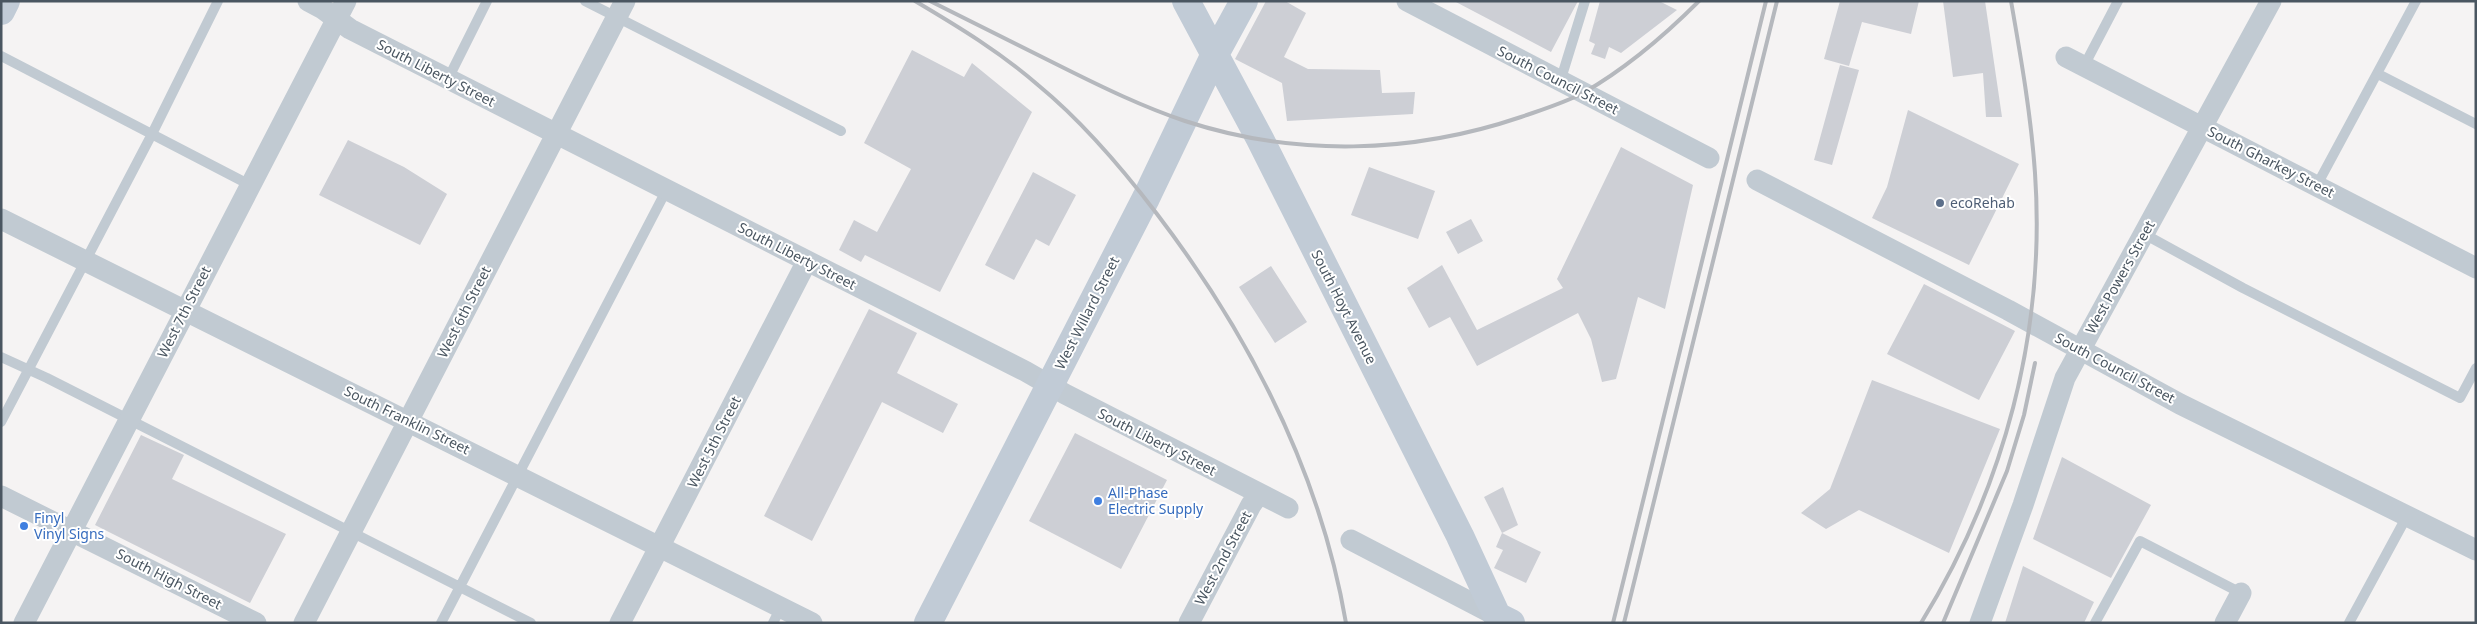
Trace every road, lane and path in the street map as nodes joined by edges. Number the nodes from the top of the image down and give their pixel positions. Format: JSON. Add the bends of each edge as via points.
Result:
{"nodes":[{"id":1,"x":6,"y":1,"type":"edge"},
{"id":2,"x":218,"y":1,"type":"edge"},
{"id":3,"x":308,"y":1,"type":"edge"},
{"id":4,"x":487,"y":1,"type":"edge"},
{"id":5,"x":585,"y":1,"type":"edge"},
{"id":6,"x":1186,"y":1,"type":"edge"},
{"id":7,"x":1244,"y":1,"type":"edge"},
{"id":8,"x":1407,"y":1,"type":"edge"},
{"id":9,"x":1584,"y":1,"type":"edge"},
{"id":10,"x":2118,"y":1,"type":"edge"},
{"id":11,"x":2271,"y":1,"type":"edge"},
{"id":12,"x":2416,"y":1,"type":"edge"},
{"id":13,"x":621,"y":9,"type":"edge"},
{"id":14,"x":341,"y":10,"type":"edge"},
{"id":15,"x":1,"y":11,"type":"edge"},
{"id":16,"x":1,"y":56,"type":"edge"},
{"id":17,"x":1214,"y":56,"type":"junction"},
{"id":18,"x":2075,"y":62,"type":"joint"},
{"id":19,"x":2378,"y":74,"type":"junction"},
{"id":20,"x":448,"y":80,"type":"junction"},
{"id":21,"x":1560,"y":82,"type":"junction"},
{"id":22,"x":2476,"y":124,"type":"edge"},
{"id":23,"x":2203,"y":127,"type":"junction"},
{"id":24,"x":842,"y":131,"type":"dead end"},
{"id":25,"x":152,"y":134,"type":"junction"},
{"id":26,"x":555,"y":136,"type":"junction"},
{"id":27,"x":1709,"y":158,"type":"dead end"},
{"id":28,"x":1757,"y":180,"type":"dead end"},
{"id":29,"x":250,"y":185,"type":"junction"},
{"id":30,"x":2317,"y":185,"type":"junction"},
{"id":31,"x":667,"y":190,"type":"junction"},
{"id":32,"x":1,"y":219,"type":"edge"},
{"id":33,"x":2144,"y":234,"type":"junction"},
{"id":34,"x":86,"y":261,"type":"junction"},
{"id":35,"x":807,"y":261,"type":"junction"},
{"id":36,"x":2476,"y":268,"type":"edge"},
{"id":37,"x":184,"y":310,"type":"junction"},
{"id":38,"x":2081,"y":350,"type":"junction"},
{"id":39,"x":1,"y":358,"type":"edge"},
{"id":40,"x":2476,"y":368,"type":"edge"},
{"id":41,"x":29,"y":370,"type":"junction"},
{"id":42,"x":1050,"y":386,"type":"junction"},
{"id":43,"x":128,"y":419,"type":"junction"},
{"id":44,"x":408,"y":420,"type":"junction"},
{"id":45,"x":1,"y":422,"type":"edge"},
{"id":46,"x":519,"y":476,"type":"junction"},
{"id":47,"x":1259,"y":494,"type":"junction"},
{"id":48,"x":1,"y":496,"type":"edge"},
{"id":49,"x":1288,"y":508,"type":"dead end"},
{"id":50,"x":2406,"y":516,"type":"junction"},
{"id":51,"x":71,"y":530,"type":"junction"},
{"id":52,"x":350,"y":533,"type":"junction"},
{"id":53,"x":1351,"y":540,"type":"dead end"},
{"id":54,"x":659,"y":547,"type":"junction"},
{"id":55,"x":2476,"y":550,"type":"edge"},
{"id":56,"x":460,"y":588,"type":"junction"},
{"id":57,"x":2241,"y":593,"type":"joint"},
{"id":58,"x":777,"y":615,"type":"edge"},
{"id":59,"x":1504,"y":619,"type":"edge"},
{"id":60,"x":24,"y":623,"type":"edge"},
{"id":61,"x":256,"y":623,"type":"edge"},
{"id":62,"x":304,"y":623,"type":"edge"},
{"id":63,"x":441,"y":623,"type":"edge"},
{"id":64,"x":531,"y":623,"type":"edge"},
{"id":65,"x":620,"y":623,"type":"edge"},
{"id":66,"x":812,"y":623,"type":"edge"},
{"id":67,"x":928,"y":623,"type":"edge"},
{"id":68,"x":1189,"y":623,"type":"edge"},
{"id":69,"x":1980,"y":623,"type":"edge"},
{"id":70,"x":2094,"y":623,"type":"edge"},
{"id":71,"x":2225,"y":623,"type":"edge"},
{"id":72,"x":2349,"y":623,"type":"edge"}],
"edges":[{"from":1,"to":15,"type":"street"},
{"from":2,"to":25,"type":"lane"},
{"from":3,"to":14,"type":"street","name":"South Liberty Street"},
{"from":4,"to":20,"type":"lane"},
{"from":5,"to":13,"type":"lane"},
{"from":6,"to":17,"type":"street","name":"South Hoyt Avenue"},
{"from":7,"to":17,"type":"street","name":"West Willard Street"},
{"from":8,"to":21,"type":"street","name":"South Council Street"},
{"from":9,"to":21,"type":"lane"},
{"from":10,"to":18,"type":"lane"},
{"from":11,"to":23,"type":"street","name":"West Powers Street"},
{"from":12,"to":19,"type":"lane"},
{"from":13,"to":24,"type":"lane"},
{"from":13,"to":26,"type":"street","name":"West 6th Street"},
{"from":14,"to":20,"type":"street","name":"South Liberty Street","via":[[350,29]]},
{"from":14,"to":29,"type":"street","name":"West 7th Street"},
{"from":16,"to":25,"type":"lane"},
{"from":17,"to":42,"type":"street","name":"West Willard Street"},
{"from":17,"to":59,"type":"street","name":"South Hoyt Avenue","via":[[1260,139]]},
{"from":18,"to":23,"type":"street","name":"South Gharkey Street"},
{"from":19,"to":22,"type":"lane"},
{"from":19,"to":30,"type":"lane"},
{"from":20,"to":26,"type":"street","name":"South Liberty Street"},
{"from":21,"to":27,"type":"street","name":"South Council Street"},
{"from":23,"to":30,"type":"street","name":"South Gharkey Street"},
{"from":23,"to":33,"type":"street","name":"West Powers Street"},
{"from":25,"to":29,"type":"lane"},
{"from":25,"to":34,"type":"lane"},
{"from":26,"to":31,"type":"street","name":"South Liberty Street"},
{"from":26,"to":44,"type":"street","name":"West 6th Street"},
{"from":28,"to":38,"type":"street","name":"South Council Street"},
{"from":29,"to":37,"type":"street","name":"West 7th Street"},
{"from":30,"to":36,"type":"street","name":"South Gharkey Street"},
{"from":31,"to":35,"type":"street","name":"South Liberty Street"},
{"from":31,"to":46,"type":"lane"},
{"from":32,"to":34,"type":"street","name":"South Franklin Street"},
{"from":33,"to":38,"type":"street","name":"West Powers Street"},
{"from":33,"to":40,"type":"lane","via":[[2460,398]]},
{"from":34,"to":37,"type":"street","name":"South Franklin Street"},
{"from":34,"to":41,"type":"lane"},
{"from":35,"to":42,"type":"street","name":"South Liberty Street"},
{"from":35,"to":54,"type":"street","name":"West 5th Street"},
{"from":37,"to":43,"type":"street","name":"West 7th Street"},
{"from":37,"to":44,"type":"street","name":"South Franklin Street"},
{"from":38,"to":50,"type":"street","name":"South Council Street","via":[[2180,404]]},
{"from":38,"to":69,"type":"street","name":"West Powers Street","via":[[2065,378]]},
{"from":39,"to":41,"type":"lane"},
{"from":41,"to":43,"type":"lane"},
{"from":41,"to":45,"type":"lane"},
{"from":42,"to":47,"type":"street","name":"South Liberty Street"},
{"from":42,"to":67,"type":"street","name":"West Willard Street"},
{"from":43,"to":51,"type":"street","name":"West 7th Street"},
{"from":43,"to":52,"type":"lane"},
{"from":44,"to":46,"type":"street","name":"South Franklin Street"},
{"from":44,"to":52,"type":"street","name":"West 6th Street"},
{"from":46,"to":54,"type":"street","name":"South Franklin Street"},
{"from":46,"to":56,"type":"lane"},
{"from":47,"to":49,"type":"street","name":"South Liberty Street"},
{"from":47,"to":68,"type":"street","name":"West 2nd Street","via":[[1250,505]]},
{"from":48,"to":51,"type":"street","name":"South High Street"},
{"from":50,"to":55,"type":"street","name":"South Council Street"},
{"from":50,"to":72,"type":"lane"},
{"from":51,"to":60,"type":"street","name":"West 7th Street"},
{"from":51,"to":61,"type":"street","name":"South High Street"},
{"from":52,"to":56,"type":"lane"},
{"from":52,"to":62,"type":"street","name":"West 6th Street"},
{"from":53,"to":59,"type":"street"},
{"from":54,"to":58,"type":"street","name":"South Franklin Street"},
{"from":54,"to":65,"type":"street","name":"West 5th Street"},
{"from":56,"to":63,"type":"lane"},
{"from":56,"to":64,"type":"lane"},
{"from":57,"to":70,"type":"lane","via":[[2140,541]]},
{"from":57,"to":71,"type":"street"},
{"from":58,"to":66,"type":"street","name":"South Franklin Street"}]}
